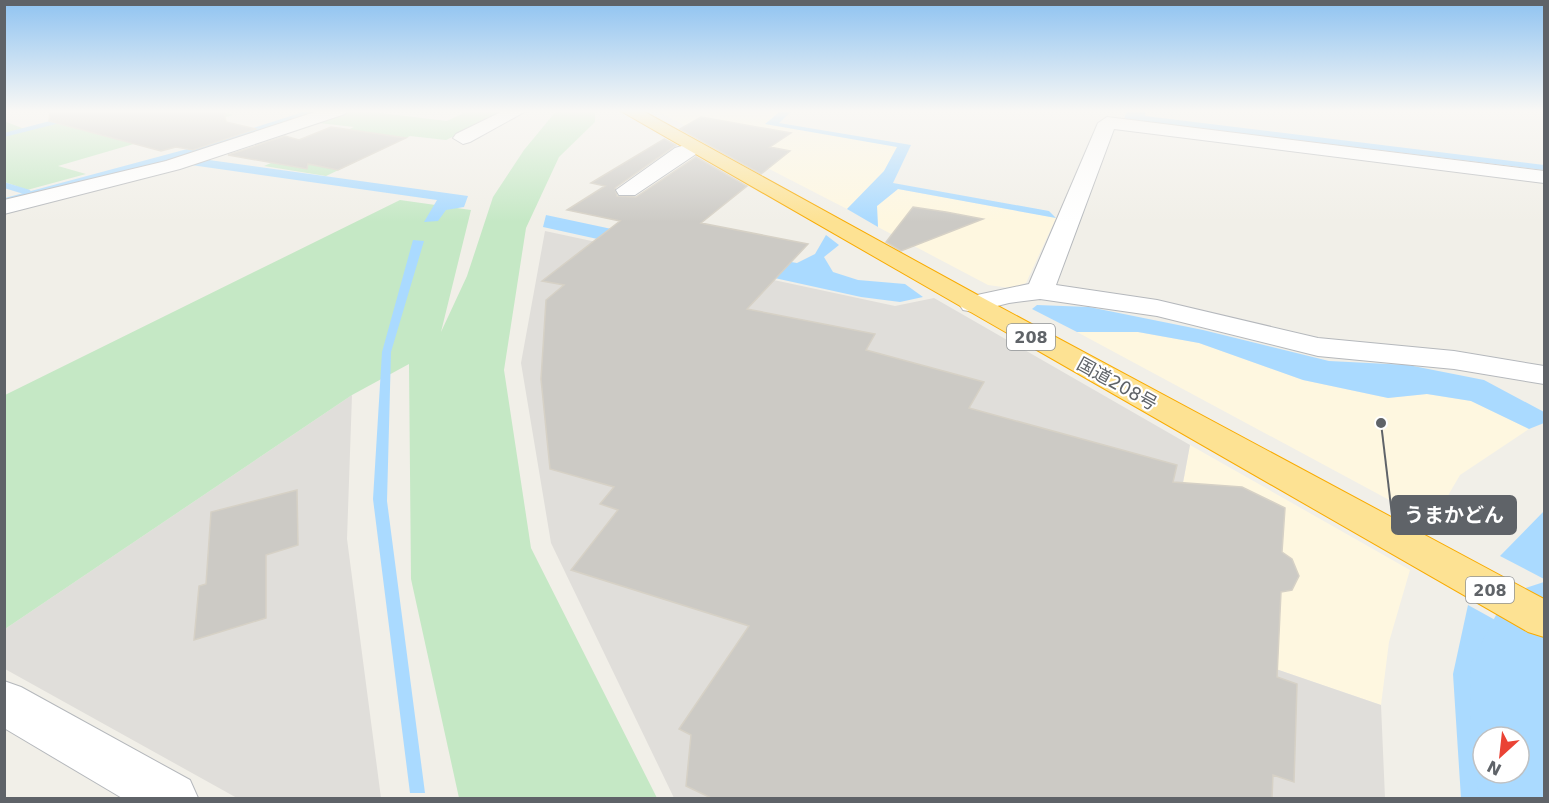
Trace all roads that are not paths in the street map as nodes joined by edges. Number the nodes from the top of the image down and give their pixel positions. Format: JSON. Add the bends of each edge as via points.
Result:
{"nodes":[{"id":1,"x":228,"y":147,"type":"edge"},
{"id":2,"x":1096,"y":147,"type":"edge"},
{"id":3,"x":1330,"y":147,"type":"edge"},
{"id":4,"x":695,"y":148,"type":"joint"},
{"id":5,"x":1545,"y":177,"type":"edge"},
{"id":6,"x":627,"y":190,"type":"dead end"},
{"id":7,"x":4,"y":207,"type":"edge"},
{"id":8,"x":1040,"y":291,"type":"junction"},
{"id":9,"x":973,"y":304,"type":"junction"},
{"id":10,"x":1545,"y":375,"type":"edge"},
{"id":11,"x":1545,"y":620,"type":"edge"},
{"id":12,"x":4,"y":702,"type":"edge"},
{"id":13,"x":171,"y":798,"type":"edge"}],
"edges":[{"from":1,"to":7,"type":"street"},
{"from":2,"to":8,"type":"street"},
{"from":3,"to":5,"type":"street"},
{"from":4,"to":6,"type":"street","via":[[682,152]]},
{"from":4,"to":9,"type":"highway","name":"国道208号","number":"208"},
{"from":8,"to":9,"type":"street"},
{"from":8,"to":10,"type":"street","via":[[1157,308],[1318,347],[1454,360]]},
{"from":9,"to":11,"type":"highway","name":"国道208号","number":"208"},
{"from":12,"to":13,"type":"street"}]}
